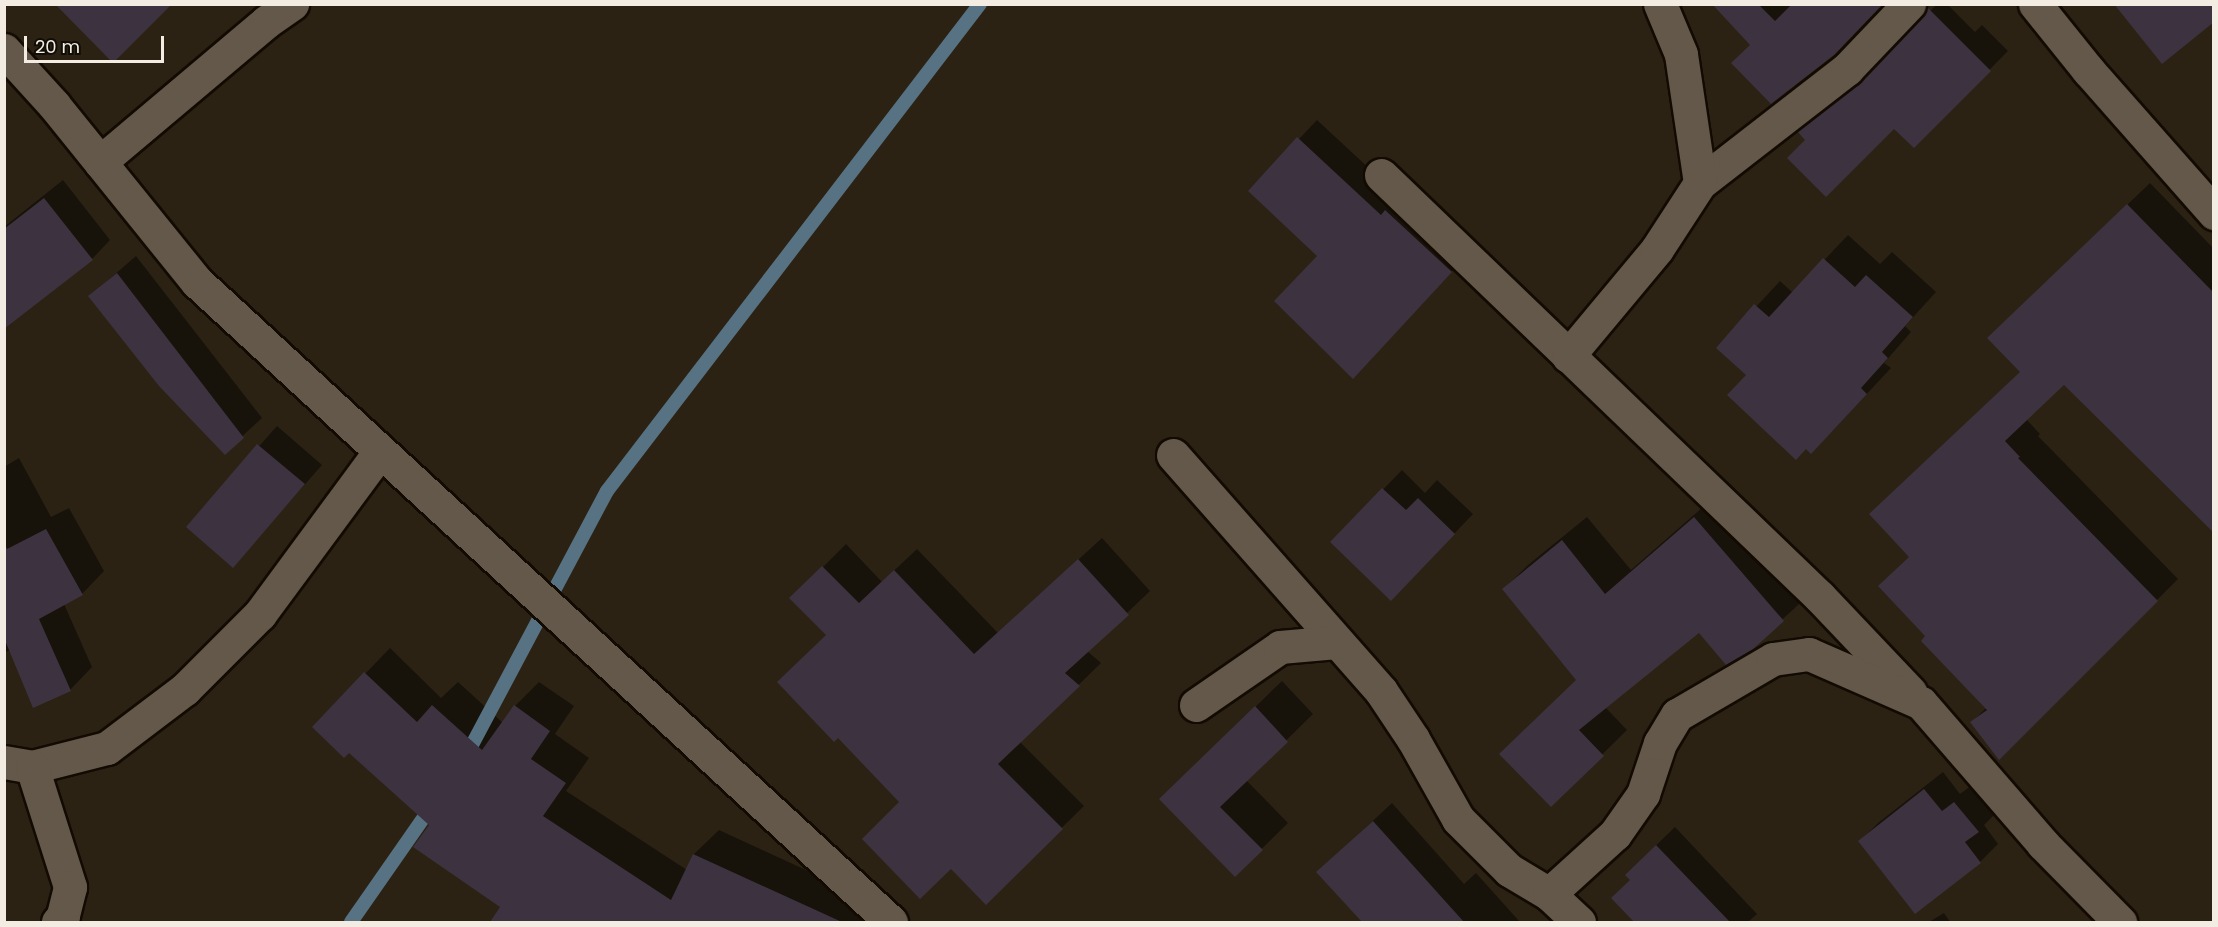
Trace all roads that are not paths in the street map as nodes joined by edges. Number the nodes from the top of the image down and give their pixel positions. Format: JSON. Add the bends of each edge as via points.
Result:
{"nodes":[{"id":1,"x":292,"y":4,"type":"edge"},
{"id":2,"x":1660,"y":4,"type":"edge"},
{"id":3,"x":1909,"y":4,"type":"edge"},
{"id":4,"x":2035,"y":4,"type":"edge"},
{"id":5,"x":4,"y":50,"type":"edge"},
{"id":6,"x":100,"y":162,"type":"junction"},
{"id":7,"x":1381,"y":175,"type":"dead end"},
{"id":8,"x":1700,"y":183,"type":"junction"},
{"id":9,"x":2214,"y":213,"type":"edge"},
{"id":10,"x":1568,"y":356,"type":"junction"},
{"id":11,"x":380,"y":451,"type":"junction"},
{"id":12,"x":1173,"y":455,"type":"dead end"},
{"id":13,"x":1337,"y":642,"type":"junction"},
{"id":14,"x":1196,"y":705,"type":"dead end"},
{"id":15,"x":1941,"y":724,"type":"junction"},
{"id":16,"x":18,"y":765,"type":"edge"},
{"id":17,"x":1550,"y":894,"type":"junction"},
{"id":18,"x":64,"y":920,"type":"edge"},
{"id":19,"x":891,"y":922,"type":"edge"},
{"id":20,"x":1580,"y":922,"type":"edge"},
{"id":21,"x":2120,"y":922,"type":"edge"}],
"edges":[{"from":1,"to":6,"type":"street"},
{"from":2,"to":8,"type":"street","via":[[1682,54]]},
{"from":3,"to":8,"type":"street","via":[[1847,69]]},
{"from":4,"to":9,"type":"street"},
{"from":5,"to":6,"type":"street"},
{"from":6,"to":11,"type":"street","via":[[197,282]]},
{"from":7,"to":10,"type":"street"},
{"from":8,"to":10,"type":"street","via":[[1657,249]]},
{"from":10,"to":15,"type":"street","via":[[1820,597]]},
{"from":11,"to":16,"type":"street","via":[[260,614],[185,690],[107,748]]},
{"from":11,"to":19,"type":"street"},
{"from":12,"to":13,"type":"street"},
{"from":13,"to":14,"type":"street","via":[[1280,647]]},
{"from":13,"to":17,"type":"street","via":[[1381,691],[1458,819],[1509,870]]},
{"from":15,"to":17,"type":"street","via":[[1921,703],[1809,654],[1773,659],[1677,715],[1660,743],[1644,794],[1615,834]]},
{"from":15,"to":21,"type":"street","via":[[2043,844]]},
{"from":16,"to":18,"type":"street","via":[[70,887]]},
{"from":17,"to":20,"type":"street"}]}
